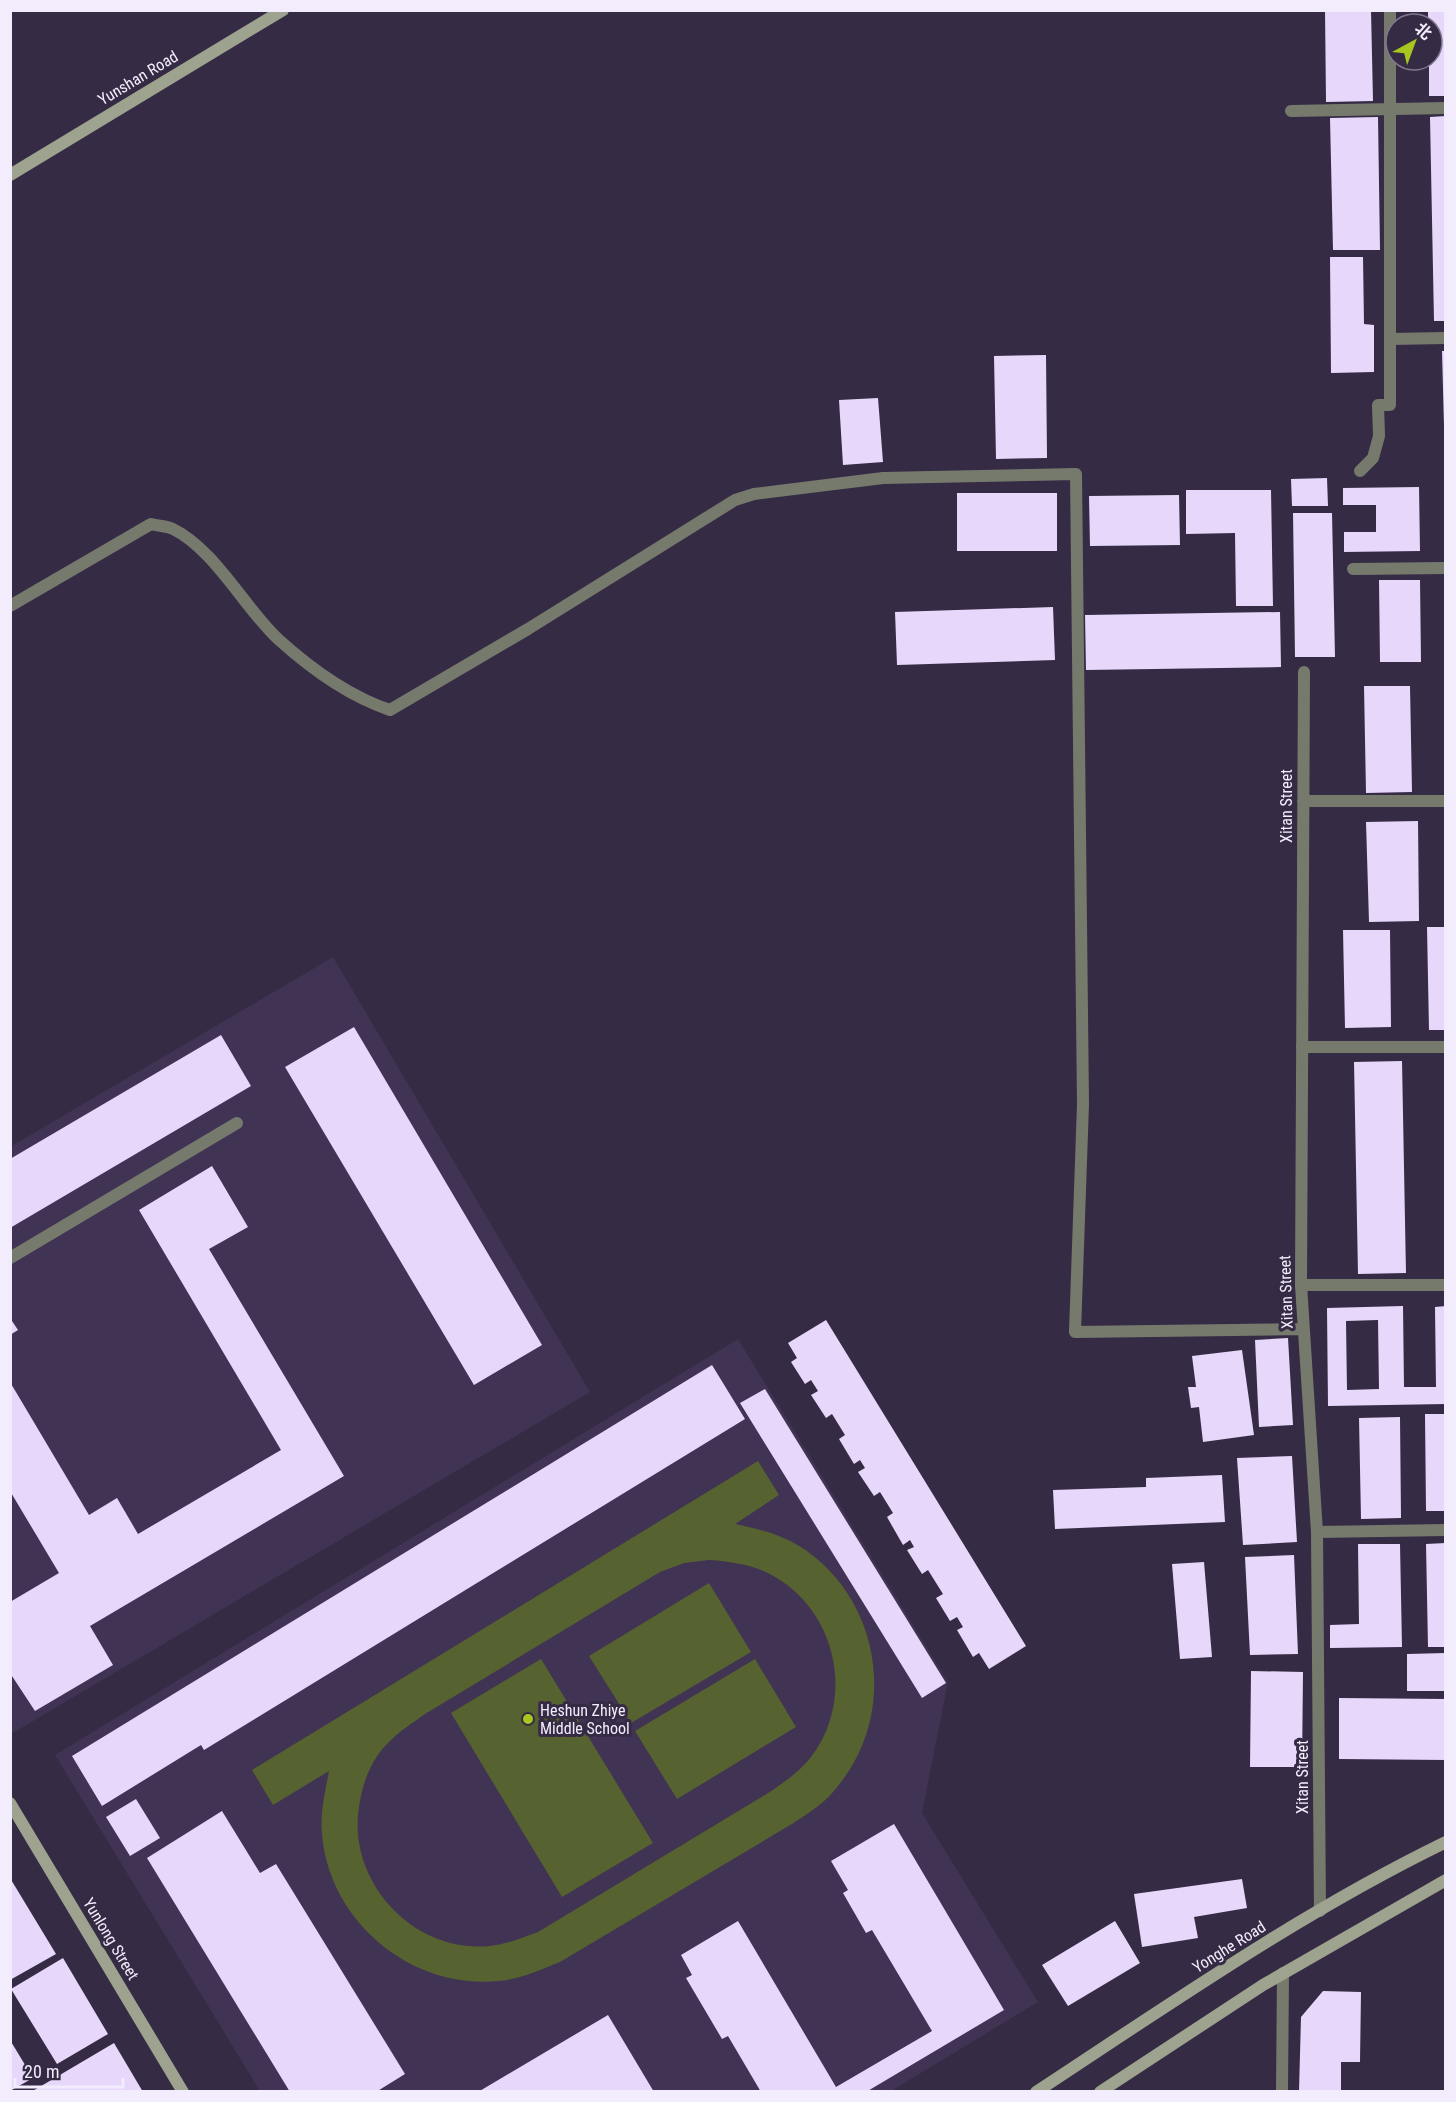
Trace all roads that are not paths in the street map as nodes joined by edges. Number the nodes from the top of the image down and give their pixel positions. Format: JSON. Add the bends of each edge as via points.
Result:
{"nodes":[{"id":1,"x":283,"y":10,"type":"edge"},
{"id":2,"x":1390,"y":10,"type":"edge"},
{"id":3,"x":1446,"y":108,"type":"edge"},
{"id":4,"x":1390,"y":109,"type":"junction"},
{"id":5,"x":1291,"y":111,"type":"dead end"},
{"id":6,"x":10,"y":175,"type":"edge"},
{"id":7,"x":1446,"y":338,"type":"edge"},
{"id":8,"x":1390,"y":339,"type":"junction"},
{"id":9,"x":1360,"y":471,"type":"dead end"},
{"id":10,"x":1446,"y":568,"type":"edge"},
{"id":11,"x":1353,"y":569,"type":"dead end"},
{"id":12,"x":10,"y":606,"type":"edge"},
{"id":13,"x":1304,"y":672,"type":"dead end"},
{"id":14,"x":1303,"y":801,"type":"junction"},
{"id":15,"x":1446,"y":801,"type":"edge"},
{"id":16,"x":1302,"y":1047,"type":"junction"},
{"id":17,"x":1446,"y":1047,"type":"edge"},
{"id":18,"x":237,"y":1123,"type":"dead end"},
{"id":19,"x":10,"y":1258,"type":"edge"},
{"id":20,"x":1446,"y":1285,"type":"edge"},
{"id":21,"x":1301,"y":1286,"type":"junction"},
{"id":22,"x":1304,"y":1329,"type":"junction"},
{"id":23,"x":1446,"y":1530,"type":"edge"},
{"id":24,"x":1317,"y":1532,"type":"junction"},
{"id":25,"x":10,"y":1803,"type":"edge"},
{"id":26,"x":1446,"y":1842,"type":"edge"},
{"id":27,"x":1446,"y":1881,"type":"edge"},
{"id":28,"x":1320,"y":1911,"type":"junction"},
{"id":29,"x":1283,"y":1973,"type":"junction"},
{"id":30,"x":183,"y":2091,"type":"edge"},
{"id":31,"x":1036,"y":2091,"type":"edge"},
{"id":32,"x":1100,"y":2091,"type":"edge"},
{"id":33,"x":1282,"y":2091,"type":"edge"}],
"edges":[{"from":1,"to":6,"type":"main road","name":"Yunshan Road"},
{"from":2,"to":4,"type":"street"},
{"from":3,"to":4,"type":"street"},
{"from":4,"to":5,"type":"street"},
{"from":4,"to":8,"type":"street"},
{"from":7,"to":8,"type":"street"},
{"from":8,"to":9,"type":"street","via":[[1390,405],[1378,405],[1379,436],[1373,458]]},
{"from":10,"to":11,"type":"street"},
{"from":12,"to":22,"type":"street","via":[[151,524],[172,529],[200,548],[277,638],[347,691],[390,710],[735,500],[883,478],[1076,474],[1083,1104],[1075,1332]]},
{"from":13,"to":14,"type":"street","name":"Xitan Street"},
{"from":14,"to":15,"type":"street"},
{"from":14,"to":16,"type":"street","name":"Xitan Street"},
{"from":16,"to":17,"type":"street"},
{"from":16,"to":21,"type":"street","name":"Xitan Street"},
{"from":18,"to":19,"type":"street"},
{"from":20,"to":21,"type":"street"},
{"from":21,"to":22,"type":"street","name":"Xitan Street"},
{"from":22,"to":24,"type":"street","name":"Xitan Street"},
{"from":23,"to":24,"type":"street"},
{"from":24,"to":28,"type":"street","name":"Xitan Street"},
{"from":25,"to":30,"type":"main road","name":"Yunlong Street"},
{"from":26,"to":28,"type":"main road","name":"Yonghe Road"},
{"from":27,"to":29,"type":"main road"},
{"from":28,"to":31,"type":"main road","name":"Yonghe Road"},
{"from":29,"to":32,"type":"main road"},
{"from":29,"to":33,"type":"street"}]}
